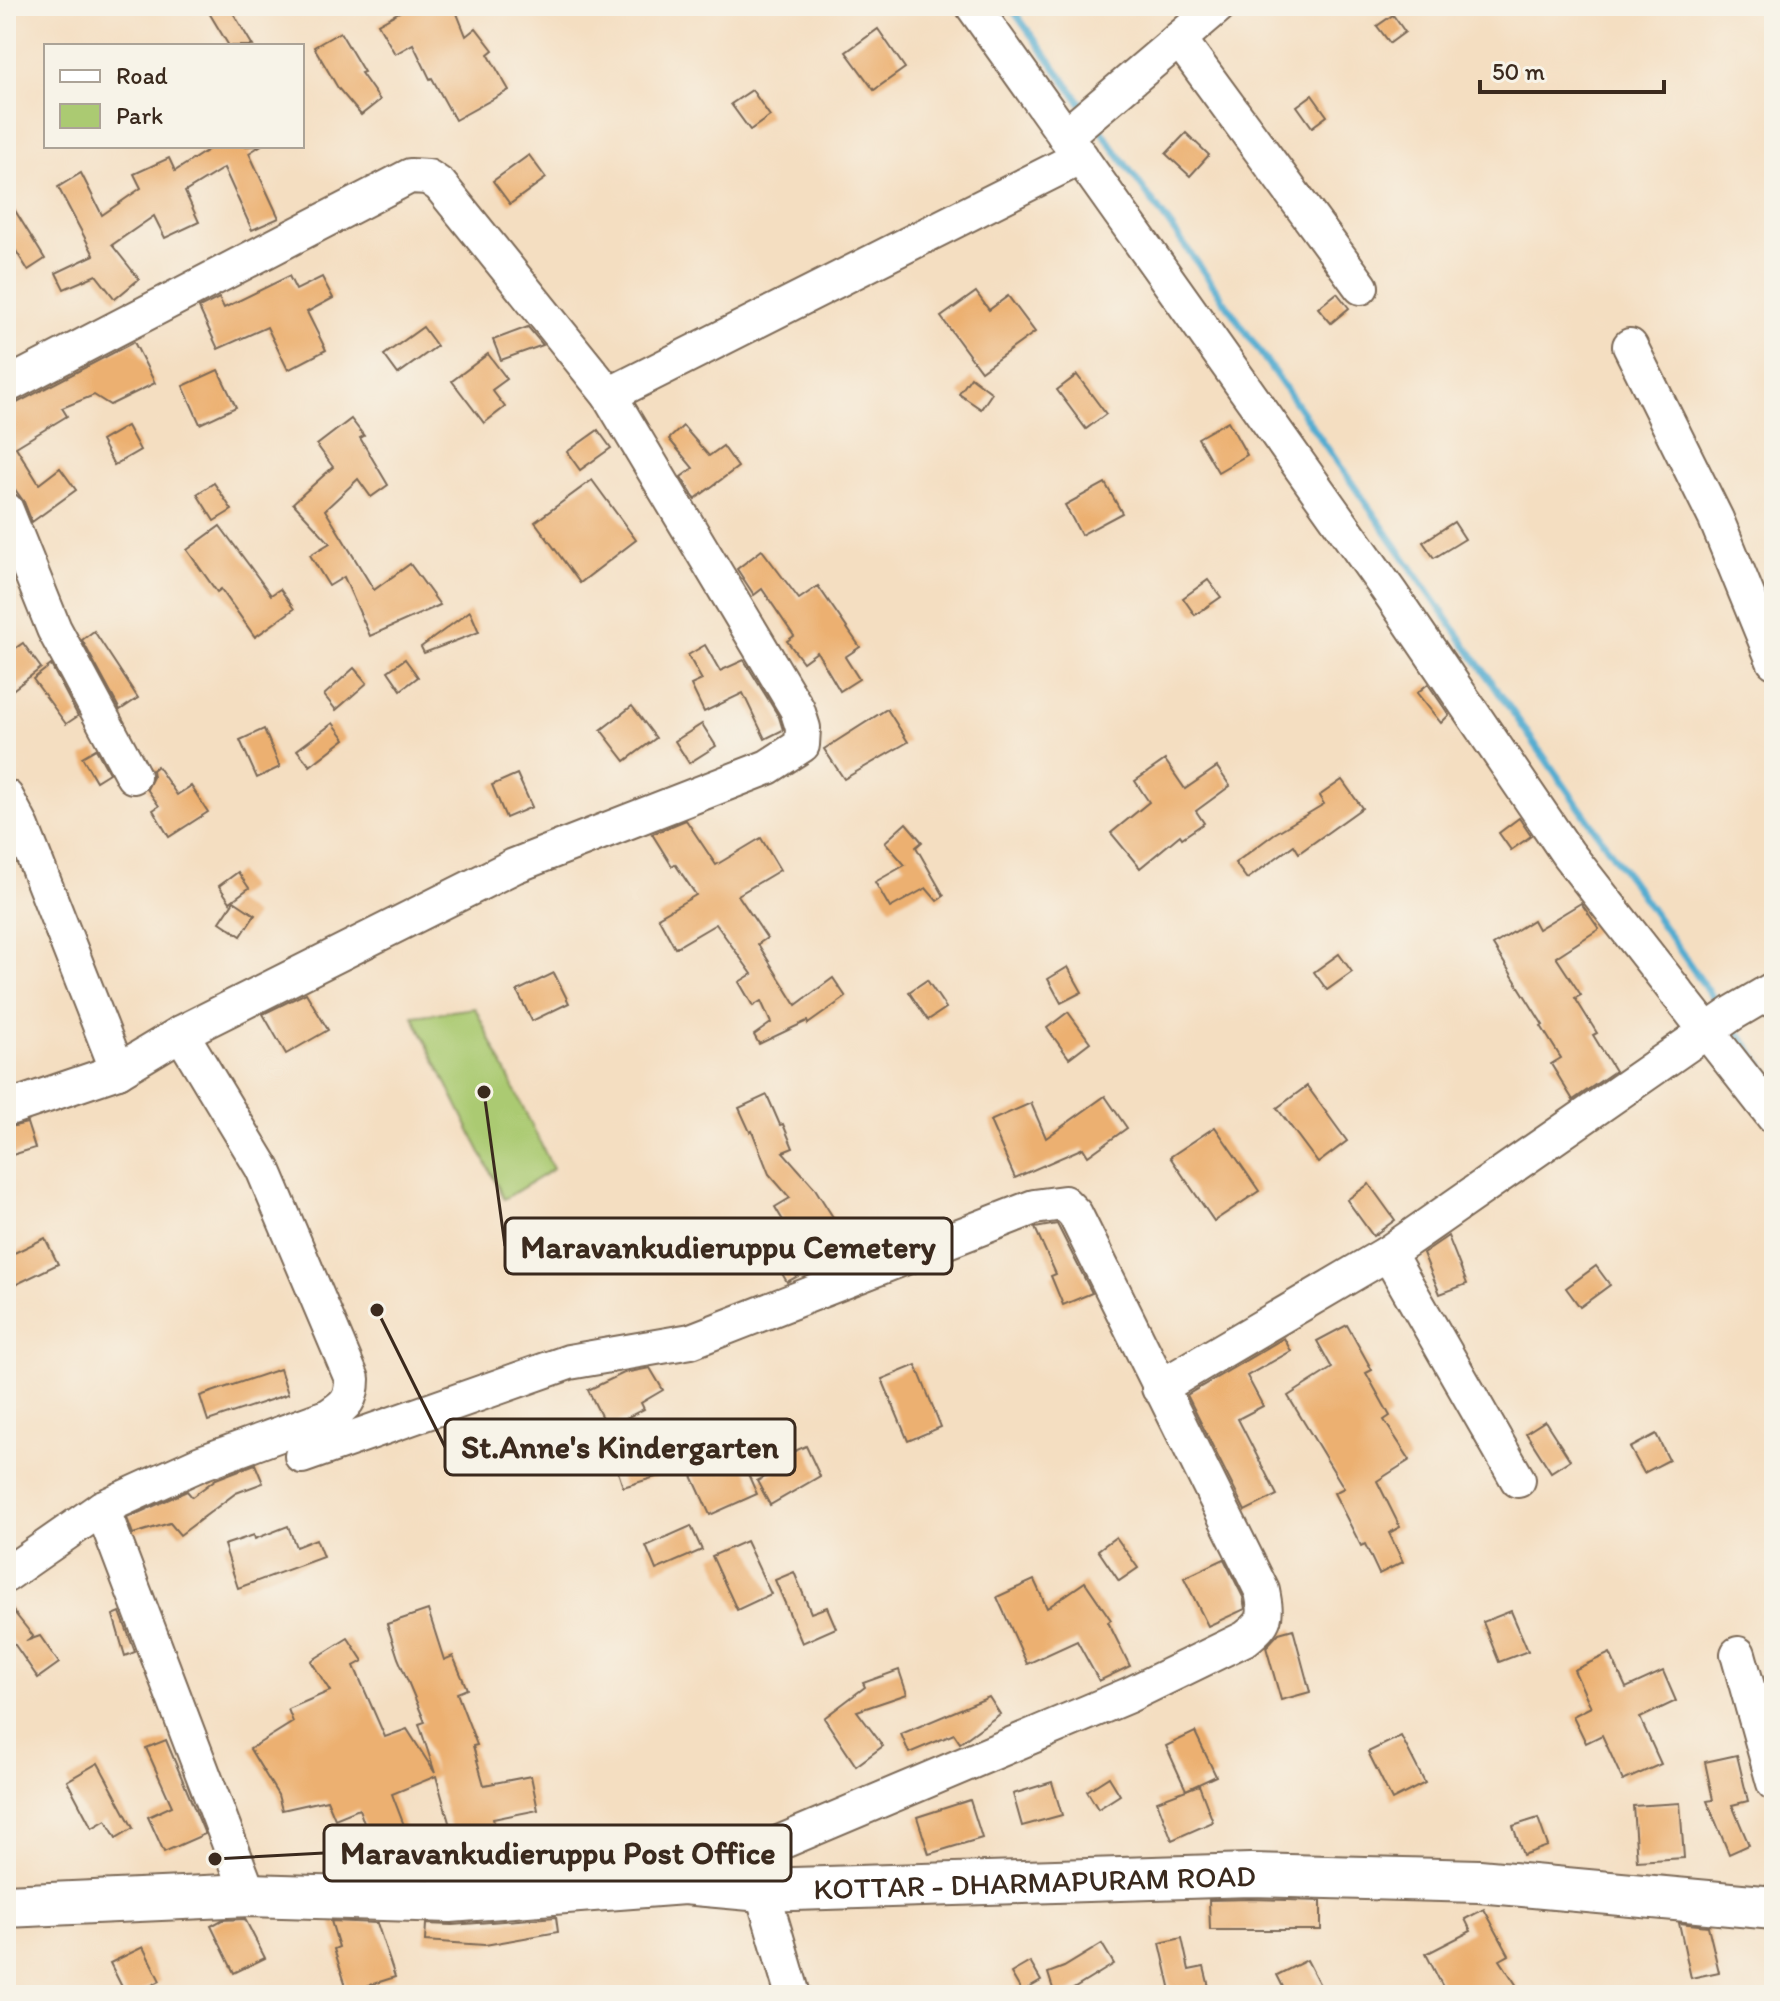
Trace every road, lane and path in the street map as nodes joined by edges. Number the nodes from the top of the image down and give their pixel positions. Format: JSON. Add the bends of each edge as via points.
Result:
{"nodes":[{"id":1,"x":973,"y":6,"type":"edge"},
{"id":2,"x":1218,"y":6,"type":"edge"},
{"id":3,"x":1179,"y":39,"type":"junction"},
{"id":4,"x":1081,"y":131,"type":"junction"},
{"id":5,"x":1361,"y":287,"type":"dead end"},
{"id":6,"x":1630,"y":346,"type":"dead end"},
{"id":7,"x":6,"y":386,"type":"edge"},
{"id":8,"x":609,"y":395,"type":"junction"},
{"id":9,"x":6,"y":510,"type":"edge"},
{"id":10,"x":1762,"y":593,"type":"edge"},
{"id":11,"x":1774,"y":661,"type":"edge"},
{"id":12,"x":133,"y":776,"type":"dead end"},
{"id":13,"x":6,"y":797,"type":"edge"},
{"id":14,"x":1774,"y":989,"type":"edge"},
{"id":15,"x":1718,"y":1024,"type":"junction"},
{"id":16,"x":181,"y":1033,"type":"junction"},
{"id":17,"x":118,"y":1071,"type":"junction"},
{"id":18,"x":6,"y":1109,"type":"edge"},
{"id":19,"x":1774,"y":1117,"type":"edge"},
{"id":20,"x":1388,"y":1253,"type":"junction"},
{"id":21,"x":1159,"y":1388,"type":"junction"},
{"id":22,"x":302,"y":1456,"type":"dead end"},
{"id":23,"x":1518,"y":1480,"type":"dead end"},
{"id":24,"x":102,"y":1508,"type":"junction"},
{"id":25,"x":6,"y":1575,"type":"edge"},
{"id":26,"x":1738,"y":1654,"type":"dead end"},
{"id":27,"x":1774,"y":1783,"type":"edge"},
{"id":28,"x":684,"y":1883,"type":"junction"},
{"id":29,"x":762,"y":1890,"type":"junction"},
{"id":30,"x":249,"y":1895,"type":"junction"},
{"id":31,"x":6,"y":1906,"type":"edge"},
{"id":32,"x":1774,"y":1908,"type":"edge"},
{"id":33,"x":793,"y":1995,"type":"edge"}],
"edges":[{"from":1,"to":4,"type":"street"},
{"from":2,"to":3,"type":"street"},
{"from":3,"to":4,"type":"street"},
{"from":3,"to":5,"type":"street"},
{"from":4,"to":8,"type":"street"},
{"from":4,"to":15,"type":"street","via":[[1568,854]]},
{"from":6,"to":10,"type":"street","via":[[1716,519]]},
{"from":7,"to":8,"type":"street","via":[[410,176],[428,177],[440,185]]},
{"from":8,"to":16,"type":"street","via":[[797,709],[802,745],[768,767],[514,866]]},
{"from":9,"to":12,"type":"street","via":[[54,629]]},
{"from":10,"to":11,"type":"street"},
{"from":13,"to":17,"type":"street"},
{"from":14,"to":15,"type":"street"},
{"from":15,"to":19,"type":"street"},
{"from":15,"to":20,"type":"street"},
{"from":16,"to":17,"type":"street"},
{"from":16,"to":24,"type":"street","via":[[263,1169],[352,1379],[352,1395],[329,1416],[201,1463]]},
{"from":17,"to":18,"type":"street"},
{"from":20,"to":21,"type":"street"},
{"from":20,"to":23,"type":"street"},
{"from":21,"to":22,"type":"street","via":[[1075,1214],[1064,1203],[1052,1203],[691,1341],[569,1362]]},
{"from":21,"to":28,"type":"street","via":[[1262,1591],[1266,1613],[1260,1627],[1129,1695]]},
{"from":24,"to":25,"type":"street"},
{"from":24,"to":30,"type":"street"},
{"from":26,"to":27,"type":"street"},
{"from":28,"to":29,"type":"main road","name":"KOTTAR - DHARMAPURAM ROAD"},
{"from":28,"to":30,"type":"main road","name":"KOTTAR - DHARMAPURAM ROAD","via":[[450,1901]]},
{"from":29,"to":32,"type":"main road","name":"KOTTAR - DHARMAPURAM ROAD","via":[[1250,1875],[1479,1881]]},
{"from":29,"to":33,"type":"street"},
{"from":30,"to":31,"type":"main road","name":"KOTTAR - DHARMAPURAM ROAD"}]}
